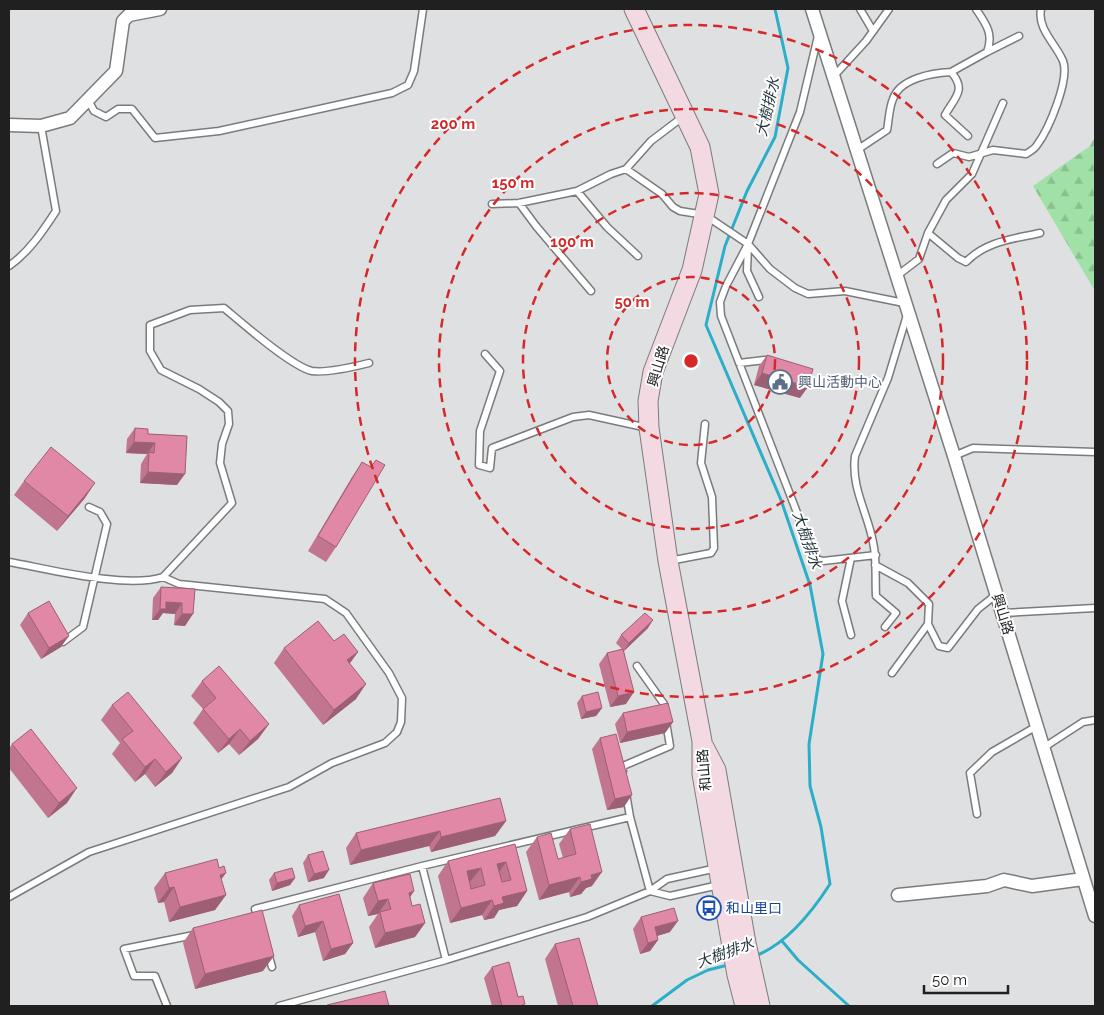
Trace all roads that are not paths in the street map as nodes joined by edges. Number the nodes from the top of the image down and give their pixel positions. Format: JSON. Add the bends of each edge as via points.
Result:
{"nodes":[{"id":1,"x":160,"y":9,"type":"edge"},
{"id":2,"x":423,"y":9,"type":"edge"},
{"id":3,"x":634,"y":9,"type":"edge"},
{"id":4,"x":812,"y":9,"type":"edge"},
{"id":5,"x":860,"y":9,"type":"edge"},
{"id":6,"x":889,"y":9,"type":"edge"},
{"id":7,"x":976,"y":9,"type":"edge"},
{"id":8,"x":1041,"y":9,"type":"edge"},
{"id":9,"x":873,"y":31,"type":"junction"},
{"id":10,"x":818,"y":34,"type":"junction"},
{"id":11,"x":1019,"y":36,"type":"dead end"},
{"id":12,"x":987,"y":52,"type":"junction"},
{"id":13,"x":951,"y":72,"type":"junction"},
{"id":14,"x":833,"y":77,"type":"junction"},
{"id":15,"x":88,"y":100,"type":"junction"},
{"id":16,"x":1004,"y":103,"type":"dead end"},
{"id":17,"x":685,"y":115,"type":"junction"},
{"id":18,"x":9,"y":124,"type":"edge"},
{"id":19,"x":41,"y":126,"type":"junction"},
{"id":20,"x":968,"y":136,"type":"dead end"},
{"id":21,"x":857,"y":150,"type":"junction"},
{"id":22,"x":979,"y":156,"type":"junction"},
{"id":23,"x":936,"y":164,"type":"dead end"},
{"id":24,"x":626,"y":169,"type":"junction"},
{"id":25,"x":577,"y":191,"type":"junction"},
{"id":26,"x":519,"y":203,"type":"junction"},
{"id":27,"x":492,"y":204,"type":"dead end"},
{"id":28,"x":713,"y":220,"type":"junction"},
{"id":29,"x":928,"y":233,"type":"junction"},
{"id":30,"x":1040,"y":233,"type":"dead end"},
{"id":31,"x":748,"y":244,"type":"junction"},
{"id":32,"x":638,"y":256,"type":"dead end"},
{"id":33,"x":9,"y":266,"type":"edge"},
{"id":34,"x":898,"y":275,"type":"junction"},
{"id":35,"x":592,"y":291,"type":"dead end"},
{"id":36,"x":759,"y":297,"type":"dead end"},
{"id":37,"x":906,"y":308,"type":"junction"},
{"id":38,"x":485,"y":354,"type":"dead end"},
{"id":39,"x":765,"y":360,"type":"edge"},
{"id":40,"x":369,"y":363,"type":"dead end"},
{"id":41,"x":739,"y":363,"type":"junction"},
{"id":42,"x":705,"y":424,"type":"dead end"},
{"id":43,"x":650,"y":428,"type":"junction"},
{"id":44,"x":1095,"y":452,"type":"edge"},
{"id":45,"x":954,"y":456,"type":"junction"},
{"id":46,"x":89,"y":507,"type":"dead end"},
{"id":47,"x":876,"y":555,"type":"junction"},
{"id":48,"x":851,"y":558,"type":"junction"},
{"id":49,"x":668,"y":561,"type":"junction"},
{"id":50,"x":9,"y":562,"type":"edge"},
{"id":51,"x":875,"y":565,"type":"junction"},
{"id":52,"x":95,"y":576,"type":"junction"},
{"id":53,"x":163,"y":578,"type":"junction"},
{"id":54,"x":997,"y":594,"type":"junction"},
{"id":55,"x":1095,"y":608,"type":"edge"},
{"id":56,"x":1003,"y":613,"type":"junction"},
{"id":57,"x":928,"y":624,"type":"junction"},
{"id":58,"x":885,"y":627,"type":"dead end"},
{"id":59,"x":851,"y":635,"type":"dead end"},
{"id":60,"x":63,"y":642,"type":"edge"},
{"id":61,"x":637,"y":666,"type":"dead end"},
{"id":62,"x":892,"y":673,"type":"dead end"},
{"id":63,"x":1095,"y":720,"type":"edge"},
{"id":64,"x":1037,"y":726,"type":"junction"},
{"id":65,"x":702,"y":741,"type":"joint"},
{"id":66,"x":1043,"y":748,"type":"junction"},
{"id":67,"x":624,"y":775,"type":"edge"},
{"id":68,"x":625,"y":784,"type":"edge"},
{"id":69,"x":977,"y":814,"type":"dead end"},
{"id":70,"x":630,"y":818,"type":"junction"},
{"id":71,"x":422,"y":866,"type":"junction"},
{"id":72,"x":724,"y":875,"type":"junction"},
{"id":73,"x":1082,"y":879,"type":"junction"},
{"id":74,"x":650,"y":891,"type":"junction"},
{"id":75,"x":898,"y":895,"type":"dead end"},
{"id":76,"x":1092,"y":896,"type":"edge"},
{"id":77,"x":9,"y":897,"type":"edge"},
{"id":78,"x":1095,"y":916,"type":"edge"},
{"id":79,"x":258,"y":918,"type":"junction"},
{"id":80,"x":248,"y":921,"type":"edge"},
{"id":81,"x":260,"y":926,"type":"edge"},
{"id":82,"x":201,"y":934,"type":"edge"},
{"id":83,"x":265,"y":943,"type":"edge"},
{"id":84,"x":446,"y":960,"type":"junction"},
{"id":85,"x":272,"y":967,"type":"edge"},
{"id":86,"x":744,"y":975,"type":"junction"},
{"id":87,"x":167,"y":1006,"type":"edge"},
{"id":88,"x":279,"y":1006,"type":"edge"},
{"id":89,"x":745,"y":1006,"type":"edge"},
{"id":90,"x":760,"y":1006,"type":"edge"}],
"edges":[{"from":1,"to":15,"type":"street","via":[[129,15],[123,21],[116,71]]},
{"from":2,"to":15,"type":"lane","via":[[414,71],[408,85],[392,93],[219,131],[155,138],[132,109],[118,109],[106,117],[94,111]]},
{"from":3,"to":17,"type":"main road","name":"興山路"},
{"from":4,"to":10,"type":"street","name":"興山路"},
{"from":5,"to":9,"type":"lane"},
{"from":6,"to":9,"type":"lane"},
{"from":7,"to":12,"type":"lane","via":[[988,27],[991,42]]},
{"from":8,"to":22,"type":"lane","via":[[1042,25],[1064,62],[1065,77],[1052,113],[1037,146],[1026,154],[993,150]]},
{"from":9,"to":14,"type":"lane"},
{"from":10,"to":14,"type":"street","name":"興山路"},
{"from":10,"to":31,"type":"lane","via":[[800,112]]},
{"from":11,"to":12,"type":"lane"},
{"from":12,"to":13,"type":"lane"},
{"from":13,"to":20,"type":"lane","via":[[959,81],[960,90],[945,115]]},
{"from":13,"to":21,"type":"lane","via":[[929,74],[908,82],[893,98],[887,130]]},
{"from":14,"to":21,"type":"street","name":"興山路"},
{"from":15,"to":19,"type":"street","via":[[70,118]]},
{"from":16,"to":22,"type":"lane"},
{"from":17,"to":24,"type":"lane","via":[[651,141]]},
{"from":17,"to":28,"type":"main road","name":"興山路","via":[[701,157]]},
{"from":18,"to":19,"type":"street"},
{"from":19,"to":33,"type":"lane","via":[[56,211],[40,235]]},
{"from":21,"to":34,"type":"street","name":"興山路"},
{"from":22,"to":23,"type":"lane","via":[[953,154]]},
{"from":22,"to":29,"type":"lane","via":[[972,174],[946,200]]},
{"from":24,"to":25,"type":"lane"},
{"from":24,"to":28,"type":"lane","via":[[662,194],[673,207]]},
{"from":25,"to":26,"type":"lane"},
{"from":25,"to":32,"type":"lane","via":[[607,228]]},
{"from":26,"to":27,"type":"lane"},
{"from":26,"to":35,"type":"lane"},
{"from":28,"to":31,"type":"lane"},
{"from":28,"to":43,"type":"main road","name":"興山路","via":[[653,372],[648,401]]},
{"from":29,"to":30,"type":"lane","via":[[966,262],[987,245]]},
{"from":29,"to":34,"type":"lane","via":[[919,258]]},
{"from":31,"to":36,"type":"lane","via":[[747,271]]},
{"from":31,"to":37,"type":"lane","via":[[770,269],[808,294],[845,291]]},
{"from":31,"to":41,"type":"lane","via":[[720,302],[721,316]]},
{"from":34,"to":37,"type":"street","name":"興山路"},
{"from":37,"to":45,"type":"street","name":"興山路"},
{"from":37,"to":47,"type":"lane","name":"興山路","via":[[888,378],[855,461],[854,484]]},
{"from":38,"to":43,"type":"lane","via":[[500,372],[480,431],[479,465],[490,468],[492,448],[573,417],[589,415]]},
{"from":39,"to":41,"type":"lane"},
{"from":40,"to":53,"type":"lane","via":[[311,370],[286,357],[224,308],[190,310],[150,325],[150,351],[161,370],[220,402],[228,411],[229,424],[220,463],[232,503]]},
{"from":41,"to":48,"type":"lane","via":[[813,554],[823,560]]},
{"from":42,"to":49,"type":"lane","via":[[701,463],[712,497],[714,548],[711,553]]},
{"from":43,"to":49,"type":"main road","name":"興山路"},
{"from":44,"to":45,"type":"lane","via":[[973,448]]},
{"from":45,"to":54,"type":"street","name":"興山路"},
{"from":46,"to":52,"type":"lane","via":[[100,512],[107,524]]},
{"from":47,"to":48,"type":"lane"},
{"from":47,"to":51,"type":"lane","name":"興山路"},
{"from":48,"to":59,"type":"lane","via":[[842,600]]},
{"from":49,"to":65,"type":"main road","name":"興山路"},
{"from":50,"to":52,"type":"lane"},
{"from":51,"to":57,"type":"lane","via":[[908,583],[929,604]]},
{"from":51,"to":58,"type":"lane","name":"興山路","via":[[876,596],[896,613]]},
{"from":52,"to":53,"type":"lane","via":[[124,581]]},
{"from":52,"to":60,"type":"lane","via":[[83,627]]},
{"from":53,"to":77,"type":"lane","via":[[178,584],[326,599],[346,613],[389,674],[402,698],[402,722],[386,744],[332,763],[289,787],[89,852]]},
{"from":54,"to":56,"type":"street","name":"興山路"},
{"from":54,"to":57,"type":"lane","via":[[978,609],[948,648],[939,646]]},
{"from":55,"to":56,"type":"lane"},
{"from":56,"to":64,"type":"street","name":"興山路"},
{"from":57,"to":62,"type":"lane"},
{"from":61,"to":67,"type":"lane","via":[[664,704],[670,746],[623,766]]},
{"from":63,"to":66,"type":"lane","via":[[1083,722]]},
{"from":64,"to":66,"type":"street","name":"興山路"},
{"from":64,"to":69,"type":"lane","via":[[992,752],[970,773]]},
{"from":65,"to":72,"type":"main road","name":"和山路","via":[[716,770]]},
{"from":66,"to":73,"type":"street","name":"興山路"},
{"from":68,"to":70,"type":"lane"},
{"from":70,"to":71,"type":"lane"},
{"from":70,"to":74,"type":"lane"},
{"from":71,"to":79,"type":"lane","via":[[255,909]]},
{"from":71,"to":84,"type":"lane"},
{"from":72,"to":74,"type":"lane","via":[[667,879]]},
{"from":72,"to":74,"type":"lane","via":[[670,896]]},
{"from":72,"to":86,"type":"main road","name":"和山路"},
{"from":73,"to":75,"type":"street","via":[[1032,886],[1004,880],[987,886]]},
{"from":73,"to":76,"type":"street","name":"興山路"},
{"from":74,"to":84,"type":"lane","via":[[587,917]]},
{"from":76,"to":78,"type":"street","name":"興山路"},
{"from":79,"to":80,"type":"lane"},
{"from":79,"to":81,"type":"lane"},
{"from":82,"to":87,"type":"lane","via":[[124,949],[134,976],[155,976]]},
{"from":83,"to":85,"type":"lane"},
{"from":84,"to":88,"type":"lane"},
{"from":86,"to":89,"type":"main road"},
{"from":86,"to":90,"type":"main road"}]}
